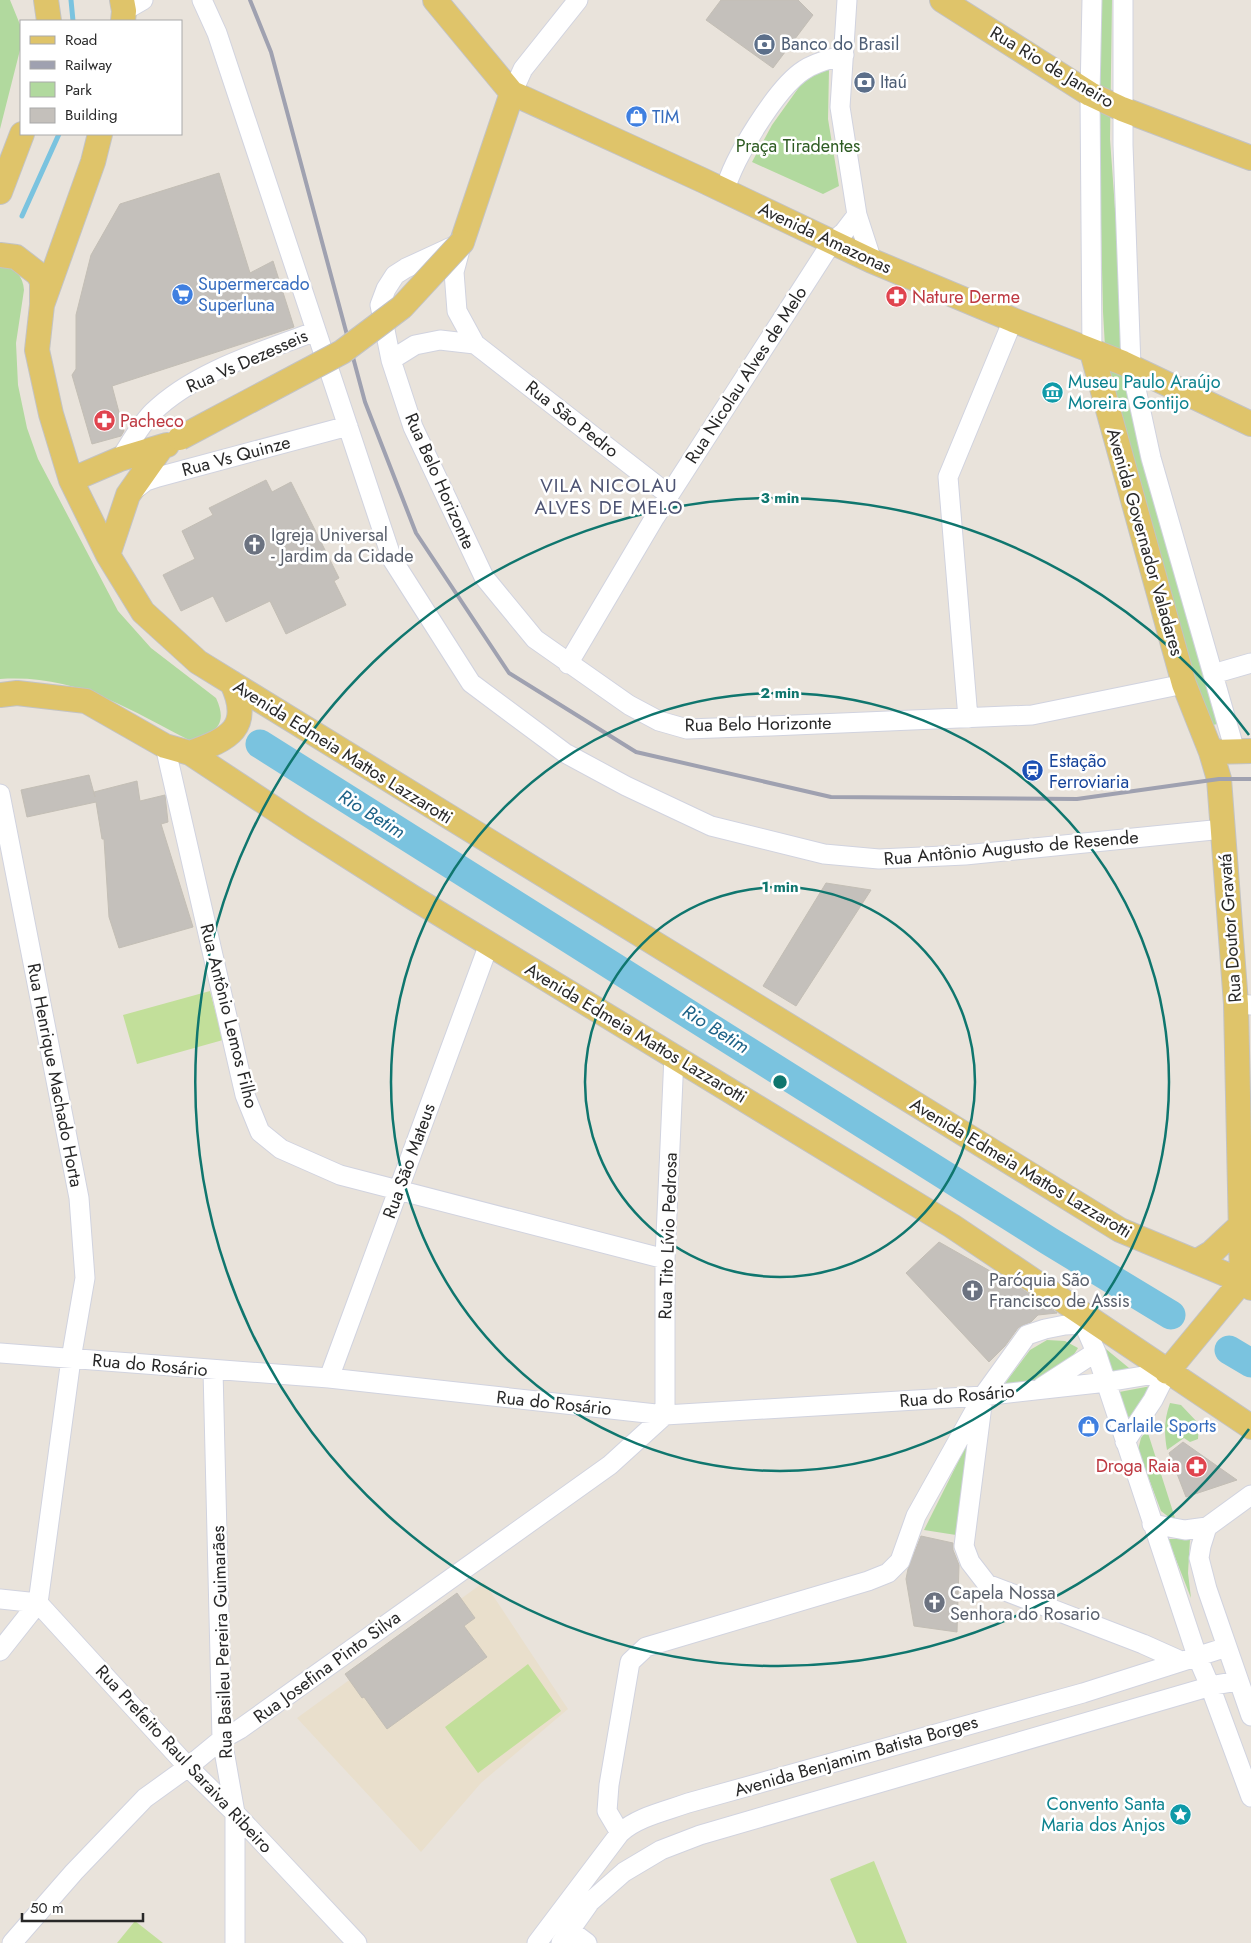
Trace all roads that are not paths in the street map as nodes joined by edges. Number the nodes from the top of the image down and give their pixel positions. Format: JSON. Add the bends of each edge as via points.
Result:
{"nodes":[{"id":1,"x":46,"y":0,"type":"edge"},
{"id":2,"x":202,"y":0,"type":"edge"},
{"id":3,"x":435,"y":0,"type":"edge"},
{"id":4,"x":578,"y":0,"type":"edge"},
{"id":5,"x":847,"y":0,"type":"edge"},
{"id":6,"x":942,"y":0,"type":"edge"},
{"id":7,"x":1092,"y":0,"type":"edge"},
{"id":8,"x":1123,"y":0,"type":"edge"},
{"id":9,"x":49,"y":20,"type":"edge"},
{"id":10,"x":844,"y":55,"type":"junction"},
{"id":11,"x":512,"y":93,"type":"junction"},
{"id":12,"x":1090,"y":94,"type":"junction"},
{"id":13,"x":1122,"y":109,"type":"junction"},
{"id":14,"x":22,"y":135,"type":"edge"},
{"id":15,"x":100,"y":135,"type":"edge"},
{"id":16,"x":1251,"y":158,"type":"edge"},
{"id":17,"x":726,"y":191,"type":"junction"},
{"id":18,"x":0,"y":192,"type":"edge"},
{"id":19,"x":857,"y":215,"type":"junction"},
{"id":20,"x":462,"y":242,"type":"junction"},
{"id":21,"x":832,"y":242,"type":"junction"},
{"id":22,"x":0,"y":255,"type":"edge"},
{"id":23,"x":872,"y":261,"type":"junction"},
{"id":24,"x":42,"y":305,"type":"junction"},
{"id":25,"x":1013,"y":320,"type":"junction"},
{"id":26,"x":316,"y":331,"type":"junction"},
{"id":27,"x":475,"y":344,"type":"junction"},
{"id":28,"x":1092,"y":352,"type":"junction"},
{"id":29,"x":391,"y":360,"type":"junction"},
{"id":30,"x":1131,"y":366,"type":"junction"},
{"id":31,"x":1251,"y":424,"type":"edge"},
{"id":32,"x":348,"y":426,"type":"junction"},
{"id":33,"x":170,"y":443,"type":"junction"},
{"id":34,"x":120,"y":459,"type":"junction"},
{"id":35,"x":71,"y":480,"type":"junction"},
{"id":36,"x":128,"y":495,"type":"junction"},
{"id":37,"x":669,"y":495,"type":"junction"},
{"id":38,"x":108,"y":555,"type":"junction"},
{"id":39,"x":1251,"y":663,"type":"edge"},
{"id":40,"x":568,"y":664,"type":"junction"},
{"id":41,"x":1213,"y":674,"type":"junction"},
{"id":42,"x":232,"y":683,"type":"junction"},
{"id":43,"x":1184,"y":684,"type":"junction"},
{"id":44,"x":0,"y":696,"type":"edge"},
{"id":45,"x":968,"y":718,"type":"junction"},
{"id":46,"x":165,"y":746,"type":"junction"},
{"id":47,"x":1243,"y":751,"type":"edge"},
{"id":48,"x":1210,"y":752,"type":"junction"},
{"id":49,"x":190,"y":753,"type":"junction"},
{"id":50,"x":0,"y":794,"type":"edge"},
{"id":51,"x":1223,"y":829,"type":"junction"},
{"id":52,"x":489,"y":944,"type":"junction"},
{"id":53,"x":1243,"y":1005,"type":"edge"},
{"id":54,"x":674,"y":1056,"type":"junction"},
{"id":55,"x":399,"y":1189,"type":"junction"},
{"id":56,"x":1241,"y":1225,"type":"junction"},
{"id":57,"x":665,"y":1259,"type":"junction"},
{"id":58,"x":1196,"y":1262,"type":"junction"},
{"id":59,"x":1247,"y":1285,"type":"edge"},
{"id":60,"x":1082,"y":1318,"type":"junction"},
{"id":61,"x":1096,"y":1352,"type":"junction"},
{"id":62,"x":0,"y":1353,"type":"edge"},
{"id":63,"x":71,"y":1359,"type":"junction"},
{"id":64,"x":213,"y":1370,"type":"junction"},
{"id":65,"x":1166,"y":1372,"type":"junction"},
{"id":66,"x":329,"y":1378,"type":"junction"},
{"id":67,"x":1106,"y":1382,"type":"junction"},
{"id":68,"x":1039,"y":1388,"type":"junction"},
{"id":69,"x":983,"y":1396,"type":"junction"},
{"id":70,"x":665,"y":1415,"type":"junction"},
{"id":71,"x":1251,"y":1427,"type":"edge"},
{"id":72,"x":1125,"y":1442,"type":"junction"},
{"id":73,"x":1251,"y":1495,"type":"edge"},
{"id":74,"x":1152,"y":1524,"type":"junction"},
{"id":75,"x":1207,"y":1527,"type":"junction"},
{"id":76,"x":0,"y":1599,"type":"edge"},
{"id":77,"x":38,"y":1603,"type":"junction"},
{"id":78,"x":1227,"y":1647,"type":"junction"},
{"id":79,"x":0,"y":1651,"type":"edge"},
{"id":80,"x":1189,"y":1659,"type":"junction"},
{"id":81,"x":1238,"y":1681,"type":"junction"},
{"id":82,"x":1210,"y":1686,"type":"junction"},
{"id":83,"x":1251,"y":1716,"type":"edge"},
{"id":84,"x":222,"y":1739,"type":"junction"},
{"id":85,"x":188,"y":1767,"type":"junction"},
{"id":86,"x":1251,"y":1797,"type":"edge"},
{"id":87,"x":235,"y":1813,"type":"junction"},
{"id":88,"x":620,"y":1833,"type":"junction"},
{"id":89,"x":566,"y":1937,"type":"edge"},
{"id":90,"x":12,"y":1943,"type":"edge"},
{"id":91,"x":235,"y":1943,"type":"edge"},
{"id":92,"x":357,"y":1943,"type":"edge"},
{"id":93,"x":537,"y":1943,"type":"edge"},
{"id":94,"x":587,"y":1943,"type":"edge"}],
"edges":[{"from":1,"to":9,"type":"main road"},
{"from":2,"to":26,"type":"street","name":"Rua Antônio Augusto de Resende","via":[[217,33]]},
{"from":3,"to":11,"type":"main road","name":"Avenida Amazonas"},
{"from":4,"to":11,"type":"street","via":[[523,69]]},
{"from":5,"to":10,"type":"street"},
{"from":6,"to":12,"type":"main road","name":"Rua Rio de Janeiro"},
{"from":7,"to":12,"type":"street","name":"Avenida Governador Valadares"},
{"from":8,"to":13,"type":"street","name":"Avenida Governador Valadares"},
{"from":10,"to":17,"type":"street","via":[[805,69],[795,77],[748,139],[731,172]]},
{"from":10,"to":19,"type":"street","via":[[840,107]]},
{"from":11,"to":17,"type":"main road","name":"Avenida Amazonas"},
{"from":11,"to":20,"type":"main road"},
{"from":12,"to":13,"type":"main road","name":"Rua Rio de Janeiro"},
{"from":12,"to":28,"type":"street","name":"Avenida Governador Valadares"},
{"from":13,"to":16,"type":"main road","name":"Rua Rio de Janeiro"},
{"from":13,"to":30,"type":"street","name":"Avenida Governador Valadares"},
{"from":14,"to":18,"type":"main road"},
{"from":15,"to":24,"type":"main road"},
{"from":17,"to":21,"type":"main road","name":"Avenida Amazonas"},
{"from":19,"to":21,"type":"street","name":"Rua Nicolau Alves de Melo"},
{"from":19,"to":23,"type":"street"},
{"from":20,"to":27,"type":"street","name":"Rua São Pedro","via":[[454,272],[457,311]]},
{"from":20,"to":29,"type":"street","name":"Rua Belo Horizonte","via":[[406,268],[395,275],[386,289],[380,304]]},
{"from":20,"to":33,"type":"main road","bridge":true,"via":[[402,307],[342,352]]},
{"from":21,"to":23,"type":"main road","name":"Avenida Amazonas"},
{"from":21,"to":37,"type":"street","name":"Rua Nicolau Alves de Melo"},
{"from":22,"to":24,"type":"main road","via":[[16,257],[38,274],[42,281]]},
{"from":23,"to":25,"type":"main road","name":"Avenida Amazonas"},
{"from":24,"to":35,"type":"main road","name":"Avenida Edmeia Mattos Lazzarotti","via":[[37,350],[51,414]]},
{"from":25,"to":28,"type":"main road","name":"Avenida Amazonas"},
{"from":25,"to":45,"type":"street","via":[[948,477]]},
{"from":26,"to":32,"type":"street","name":"Rua Antônio Augusto de Resende"},
{"from":26,"to":34,"type":"street","name":"Rua Vs Dezesseis","via":[[211,373],[176,393],[152,413]]},
{"from":27,"to":29,"type":"street","via":[[440,340],[415,345]]},
{"from":27,"to":37,"type":"street","name":"Rua São Pedro"},
{"from":28,"to":30,"type":"main road","name":"Avenida Amazonas"},
{"from":28,"to":43,"type":"main road","name":"Avenida Governador Valadares"},
{"from":29,"to":40,"type":"street","name":"Rua Belo Horizonte","via":[[414,428],[484,577],[535,639]]},
{"from":30,"to":31,"type":"main road","name":"Avenida Amazonas"},
{"from":30,"to":41,"type":"street","name":"Avenida Governador Valadares","via":[[1151,458]]},
{"from":32,"to":36,"type":"street","name":"Rua Vs Quinze","via":[[158,477],[146,481]]},
{"from":32,"to":51,"type":"street","name":"Rua Antônio Augusto de Resende","via":[[392,559],[471,683],[565,753],[711,826],[824,854],[879,859],[965,855]]},
{"from":33,"to":34,"type":"main road"},
{"from":33,"to":36,"type":"main road"},
{"from":34,"to":35,"type":"main road"},
{"from":35,"to":38,"type":"main road","name":"Avenida Edmeia Mattos Lazzarotti"},
{"from":36,"to":38,"type":"main road"},
{"from":37,"to":40,"type":"street","name":"Rua Nicolau Alves de Melo"},
{"from":38,"to":42,"type":"main road","name":"Avenida Edmeia Mattos Lazzarotti","via":[[143,612],[198,662]]},
{"from":39,"to":41,"type":"street"},
{"from":40,"to":45,"type":"street","name":"Rua Belo Horizonte","via":[[629,706],[659,721],[687,729]]},
{"from":41,"to":47,"type":"street","name":"Avenida Governador Valadares"},
{"from":42,"to":49,"type":"main road","via":[[240,711],[233,733]]},
{"from":42,"to":58,"type":"main road","name":"Avenida Edmeia Mattos Lazzarotti","via":[[1120,1230]]},
{"from":43,"to":45,"type":"street","name":"Rua Belo Horizonte","via":[[1032,715]]},
{"from":43,"to":48,"type":"main road","name":"Avenida Governador Valadares"},
{"from":44,"to":46,"type":"main road","name":"Avenida Edmeia Mattos Lazzarotti","via":[[17,693],[86,701]]},
{"from":46,"to":49,"type":"main road","name":"Avenida Edmeia Mattos Lazzarotti"},
{"from":46,"to":55,"type":"street","name":"Rua Antônio Lemos Filho","via":[[245,1095],[260,1132],[281,1149],[340,1175]]},
{"from":47,"to":48,"type":"main road"},
{"from":48,"to":51,"type":"main road","name":"Rua Doutor Gravatá","via":[[1219,779]]},
{"from":49,"to":52,"type":"main road","name":"Avenida Edmeia Mattos Lazzarotti"},
{"from":50,"to":63,"type":"street","name":"Rua Henrique Machado Horta","via":[[79,1198],[84,1278]]},
{"from":51,"to":53,"type":"main road","name":"Rua Doutor Gravatá"},
{"from":52,"to":54,"type":"main road","name":"Avenida Edmeia Mattos Lazzarotti"},
{"from":52,"to":55,"type":"street","name":"Rua São Mateus"},
{"from":53,"to":56,"type":"main road","name":"Rua Doutor Gravatá"},
{"from":54,"to":57,"type":"street","name":"Rua Tito Lívio Pedrosa"},
{"from":54,"to":60,"type":"main road","name":"Avenida Edmeia Mattos Lazzarotti","via":[[952,1226]]},
{"from":55,"to":57,"type":"street","name":"Rua Antônio Lemos Filho"},
{"from":55,"to":66,"type":"street","name":"Rua São Mateus"},
{"from":56,"to":58,"type":"main road","via":[[1212,1253]]},
{"from":56,"to":59,"type":"main road","name":"Rua Doutor Gravatá"},
{"from":57,"to":70,"type":"street","name":"Rua Tito Lívio Pedrosa"},
{"from":58,"to":59,"type":"main road","name":"Avenida Edmeia Mattos Lazzarotti"},
{"from":59,"to":65,"type":"main road"},
{"from":60,"to":61,"type":"street"},
{"from":60,"to":65,"type":"main road","name":"Avenida Edmeia Mattos Lazzarotti"},
{"from":60,"to":69,"type":"street","via":[[1027,1336]]},
{"from":61,"to":67,"type":"street"},
{"from":61,"to":68,"type":"street"},
{"from":62,"to":63,"type":"street","name":"Rua do Rosário"},
{"from":63,"to":64,"type":"street","name":"Rua do Rosário"},
{"from":63,"to":77,"type":"street","name":"Rua Henrique Machado Horta"},
{"from":64,"to":66,"type":"street","name":"Rua do Rosário"},
{"from":64,"to":84,"type":"street","name":"Rua Basileu Pereira Guimarães"},
{"from":65,"to":67,"type":"street","name":"Rua do Rosário"},
{"from":65,"to":71,"type":"main road","name":"Avenida Edmeia Mattos Lazzarotti"},
{"from":65,"to":72,"type":"street","via":[[1153,1400]]},
{"from":66,"to":70,"type":"street","name":"Rua do Rosário"},
{"from":67,"to":68,"type":"street","name":"Rua do Rosário"},
{"from":67,"to":72,"type":"street"},
{"from":68,"to":69,"type":"street","name":"Rua do Rosário"},
{"from":69,"to":70,"type":"street","name":"Rua do Rosário"},
{"from":69,"to":80,"type":"street","via":[[964,1546],[970,1562],[987,1584]]},
{"from":69,"to":88,"type":"street","via":[[916,1516],[900,1561],[888,1572],[868,1581],[646,1647],[630,1662],[607,1811]]},
{"from":70,"to":84,"type":"street","name":"Rua Josefina Pinto Silva","via":[[610,1465],[240,1730]]},
{"from":72,"to":74,"type":"street"},
{"from":73,"to":75,"type":"street"},
{"from":74,"to":75,"type":"street","via":[[1186,1530]]},
{"from":74,"to":80,"type":"street"},
{"from":75,"to":78,"type":"street","via":[[1199,1558]]},
{"from":76,"to":77,"type":"street"},
{"from":77,"to":79,"type":"street"},
{"from":77,"to":85,"type":"street","name":"Rua Prefeito Raul Saraiva Ribeiro"},
{"from":78,"to":80,"type":"street","name":"Avenida Benjamim Batista Borges"},
{"from":78,"to":81,"type":"street"},
{"from":80,"to":82,"type":"street"},
{"from":80,"to":88,"type":"street","name":"Avenida Benjamim Batista Borges","via":[[1083,1693],[688,1803]]},
{"from":81,"to":82,"type":"street","name":"Avenida Benjamim Batista Borges"},
{"from":81,"to":83,"type":"street"},
{"from":82,"to":86,"type":"street"},
{"from":82,"to":89,"type":"street","name":"Avenida Benjamim Batista Borges","via":[[700,1835],[660,1850],[624,1872],[590,1902]]},
{"from":84,"to":85,"type":"street","name":"Rua Josefina Pinto Silva"},
{"from":84,"to":87,"type":"street","name":"Rua Basileu Pereira Guimarães"},
{"from":85,"to":87,"type":"street","name":"Rua Prefeito Raul Saraiva Ribeiro"},
{"from":85,"to":90,"type":"street","name":"Rua Josefina Pinto Silva","via":[[145,1798]]},
{"from":87,"to":91,"type":"street","name":"Rua Basileu Pereira Guimarães"},
{"from":87,"to":92,"type":"street","name":"Rua Prefeito Raul Saraiva Ribeiro"},
{"from":88,"to":93,"type":"street","name":"Avenida Benjamim Batista Borges"},
{"from":89,"to":94,"type":"street"}]}
